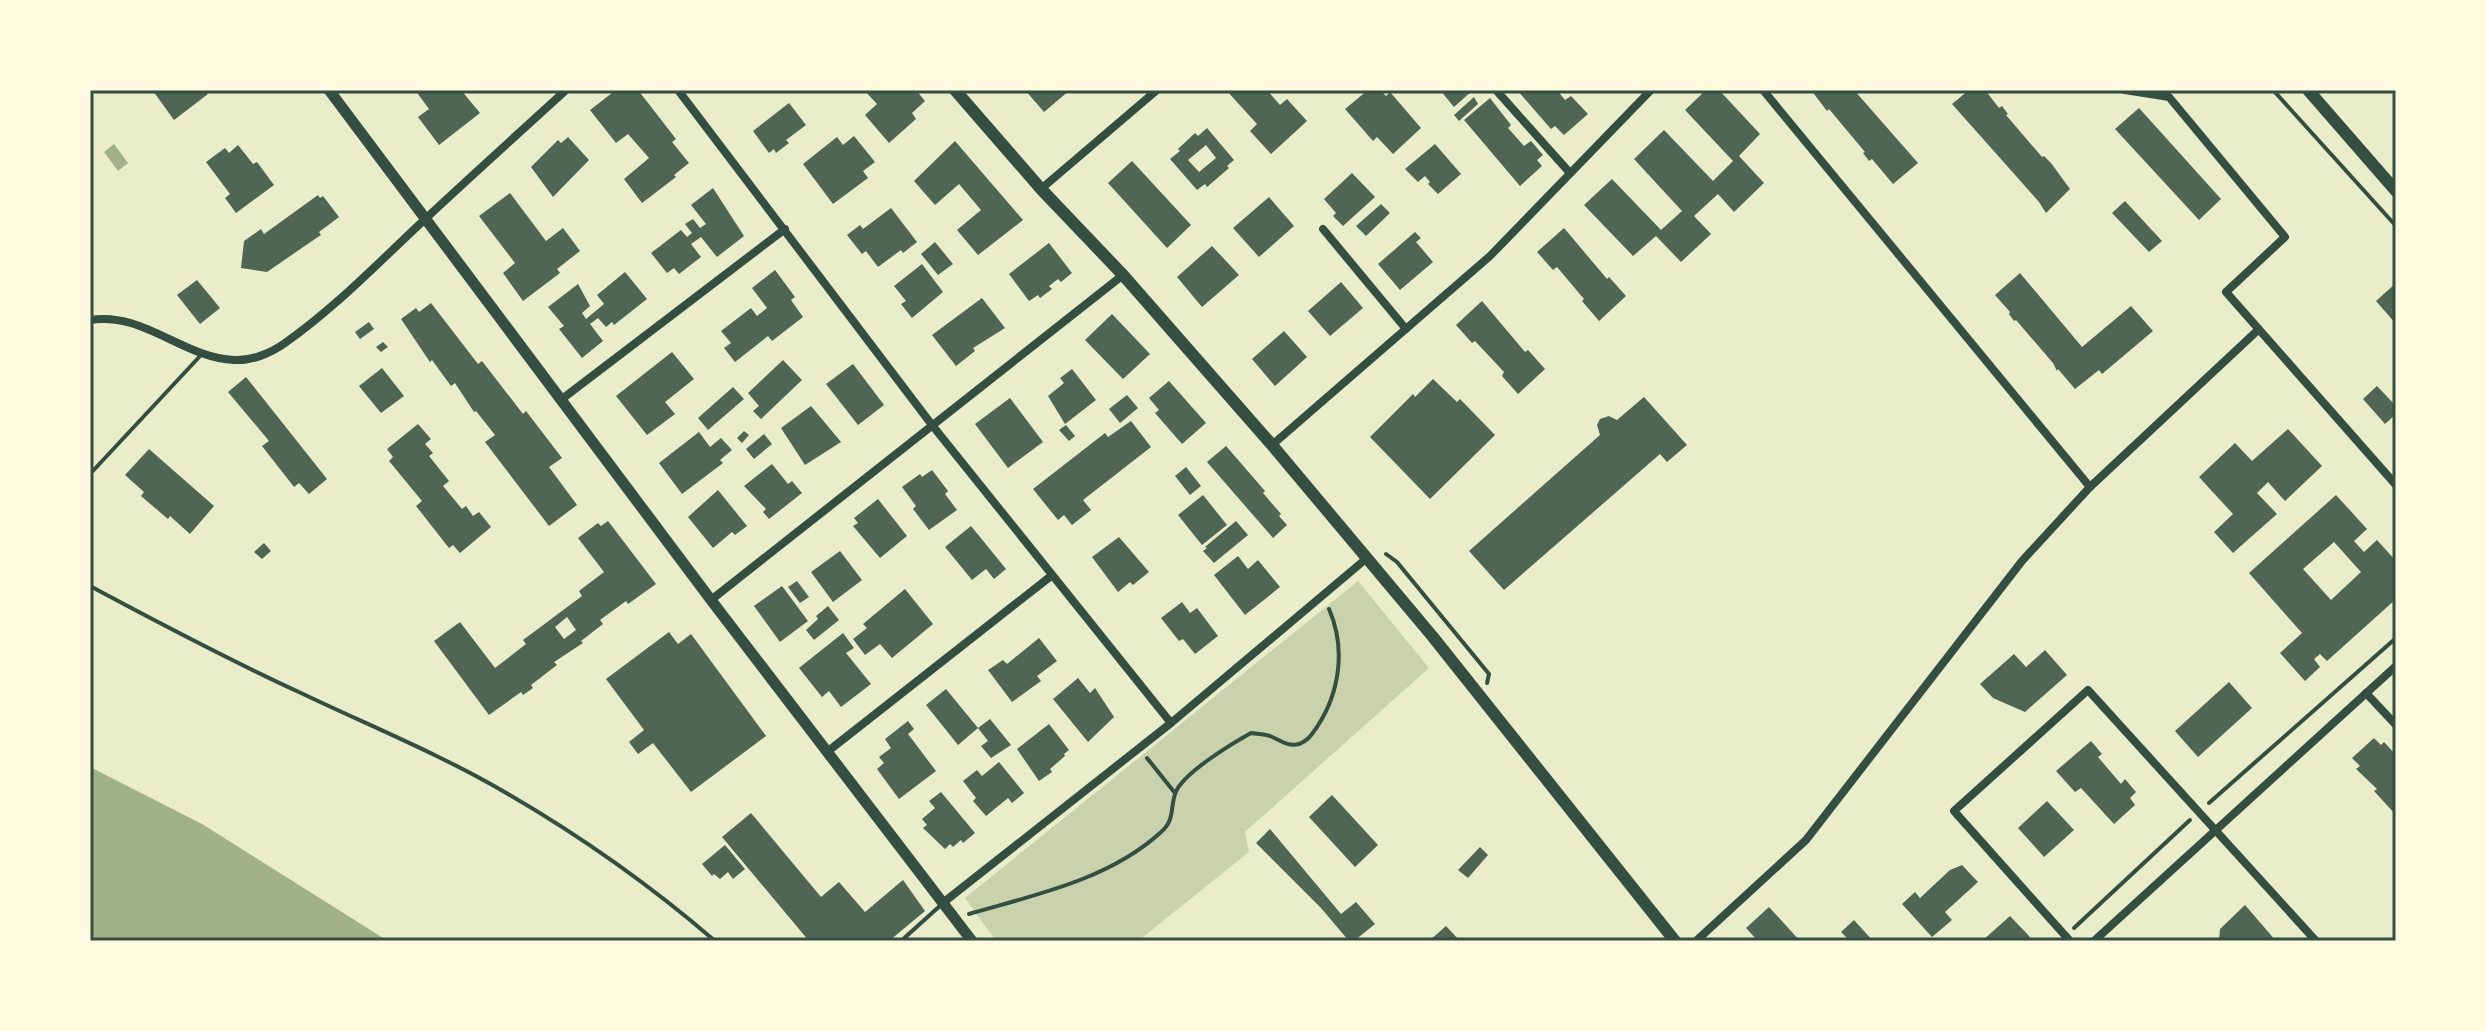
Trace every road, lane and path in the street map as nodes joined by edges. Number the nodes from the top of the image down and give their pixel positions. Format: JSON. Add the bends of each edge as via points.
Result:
{"nodes":[{"id":1,"x":329,"y":90,"type":"edge"},
{"id":2,"x":566,"y":90,"type":"edge"},
{"id":3,"x":678,"y":90,"type":"edge"},
{"id":4,"x":955,"y":90,"type":"edge"},
{"id":5,"x":1157,"y":90,"type":"edge"},
{"id":6,"x":1496,"y":90,"type":"edge"},
{"id":7,"x":1651,"y":90,"type":"edge"},
{"id":8,"x":1763,"y":90,"type":"edge"},
{"id":9,"x":2125,"y":90,"type":"edge"},
{"id":10,"x":2273,"y":90,"type":"edge"},
{"id":11,"x":2308,"y":90,"type":"edge"},
{"id":12,"x":1570,"y":173,"type":"junction"},
{"id":13,"x":1041,"y":189,"type":"junction"},
{"id":14,"x":2396,"y":191,"type":"edge"},
{"id":15,"x":425,"y":219,"type":"junction"},
{"id":16,"x":2396,"y":226,"type":"edge"},
{"id":17,"x":785,"y":229,"type":"junction"},
{"id":18,"x":1323,"y":229,"type":"dead end"},
{"id":19,"x":1123,"y":275,"type":"junction"},
{"id":20,"x":90,"y":320,"type":"edge"},
{"id":21,"x":1406,"y":329,"type":"junction"},
{"id":22,"x":2258,"y":330,"type":"junction"},
{"id":23,"x":202,"y":354,"type":"junction"},
{"id":24,"x":562,"y":399,"type":"junction"},
{"id":25,"x":932,"y":425,"type":"junction"},
{"id":26,"x":1272,"y":445,"type":"junction"},
{"id":27,"x":90,"y":474,"type":"edge"},
{"id":28,"x":2396,"y":485,"type":"edge"},
{"id":29,"x":2090,"y":487,"type":"junction"},
{"id":30,"x":1367,"y":558,"type":"junction"},
{"id":31,"x":1051,"y":576,"type":"junction"},
{"id":32,"x":90,"y":586,"type":"edge"},
{"id":33,"x":1322,"y":595,"type":"junction"},
{"id":34,"x":711,"y":600,"type":"junction"},
{"id":35,"x":2396,"y":638,"type":"edge"},
{"id":36,"x":2396,"y":666,"type":"edge"},
{"id":37,"x":2366,"y":693,"type":"junction"},
{"id":38,"x":1171,"y":723,"type":"junction"},
{"id":39,"x":2396,"y":725,"type":"edge"},
{"id":40,"x":1139,"y":748,"type":"junction"},
{"id":41,"x":827,"y":752,"type":"junction"},
{"id":42,"x":1175,"y":793,"type":"junction"},
{"id":43,"x":2198,"y":813,"type":"junction"},
{"id":44,"x":2214,"y":831,"type":"junction"},
{"id":45,"x":944,"y":902,"type":"junction"},
{"id":46,"x":955,"y":919,"type":"junction"},
{"id":47,"x":2068,"y":938,"type":"edge"},
{"id":48,"x":715,"y":941,"type":"edge"},
{"id":49,"x":901,"y":941,"type":"edge"},
{"id":50,"x":972,"y":941,"type":"edge"},
{"id":51,"x":1675,"y":941,"type":"edge"},
{"id":52,"x":1696,"y":941,"type":"edge"},
{"id":53,"x":2094,"y":941,"type":"edge"},
{"id":54,"x":2316,"y":941,"type":"edge"}],
"edges":[{"from":1,"to":15,"type":"street"},
{"from":2,"to":15,"type":"street"},
{"from":3,"to":17,"type":"street"},
{"from":4,"to":13,"type":"main road"},
{"from":5,"to":13,"type":"street"},
{"from":6,"to":12,"type":"street"},
{"from":7,"to":12,"type":"street"},
{"from":8,"to":29,"type":"street"},
{"from":9,"to":22,"type":"street","via":[[2169,97],[2285,237],[2226,292]]},
{"from":10,"to":16,"type":"path"},
{"from":11,"to":14,"type":"main road"},
{"from":12,"to":21,"type":"street","via":[[1490,256]]},
{"from":13,"to":19,"type":"main road"},
{"from":15,"to":23,"type":"street","via":[[284,344],[257,358]]},
{"from":15,"to":24,"type":"street"},
{"from":17,"to":24,"type":"street"},
{"from":17,"to":25,"type":"street"},
{"from":18,"to":21,"type":"street"},
{"from":19,"to":25,"type":"street"},
{"from":19,"to":26,"type":"main road"},
{"from":20,"to":23,"type":"street","via":[[107,317],[139,325]]},
{"from":21,"to":26,"type":"street"},
{"from":22,"to":28,"type":"street"},
{"from":22,"to":29,"type":"street"},
{"from":23,"to":27,"type":"lane"},
{"from":24,"to":34,"type":"street"},
{"from":25,"to":31,"type":"street"},
{"from":25,"to":34,"type":"street"},
{"from":26,"to":30,"type":"main road"},
{"from":29,"to":52,"type":"street","via":[[2022,561],[1806,840]]},
{"from":30,"to":33,"type":"street"},
{"from":30,"to":51,"type":"main road"},
{"from":31,"to":38,"type":"street"},
{"from":31,"to":41,"type":"street"},
{"from":32,"to":48,"type":"path","via":[[507,793],[663,896]]},
{"from":33,"to":38,"type":"street"},
{"from":33,"to":42,"type":"path","via":[[1335,628],[1338,678],[1332,701],[1310,738],[1282,743],[1251,733],[1186,778]]},
{"from":34,"to":41,"type":"street"},
{"from":35,"to":43,"type":"path"},
{"from":36,"to":37,"type":"street"},
{"from":37,"to":39,"type":"street"},
{"from":37,"to":44,"type":"street"},
{"from":38,"to":40,"type":"street"},
{"from":40,"to":42,"type":"path"},
{"from":40,"to":45,"type":"street"},
{"from":41,"to":45,"type":"street"},
{"from":42,"to":46,"type":"path","via":[[1173,815],[1162,832],[1106,868]]},
{"from":43,"to":44,"type":"street"},
{"from":43,"to":47,"type":"path"},
{"from":43,"to":47,"type":"street","via":[[2088,690],[1954,811]]},
{"from":44,"to":53,"type":"street"},
{"from":44,"to":54,"type":"street"},
{"from":45,"to":46,"type":"street"},
{"from":45,"to":49,"type":"lane"},
{"from":46,"to":50,"type":"street"}]}
